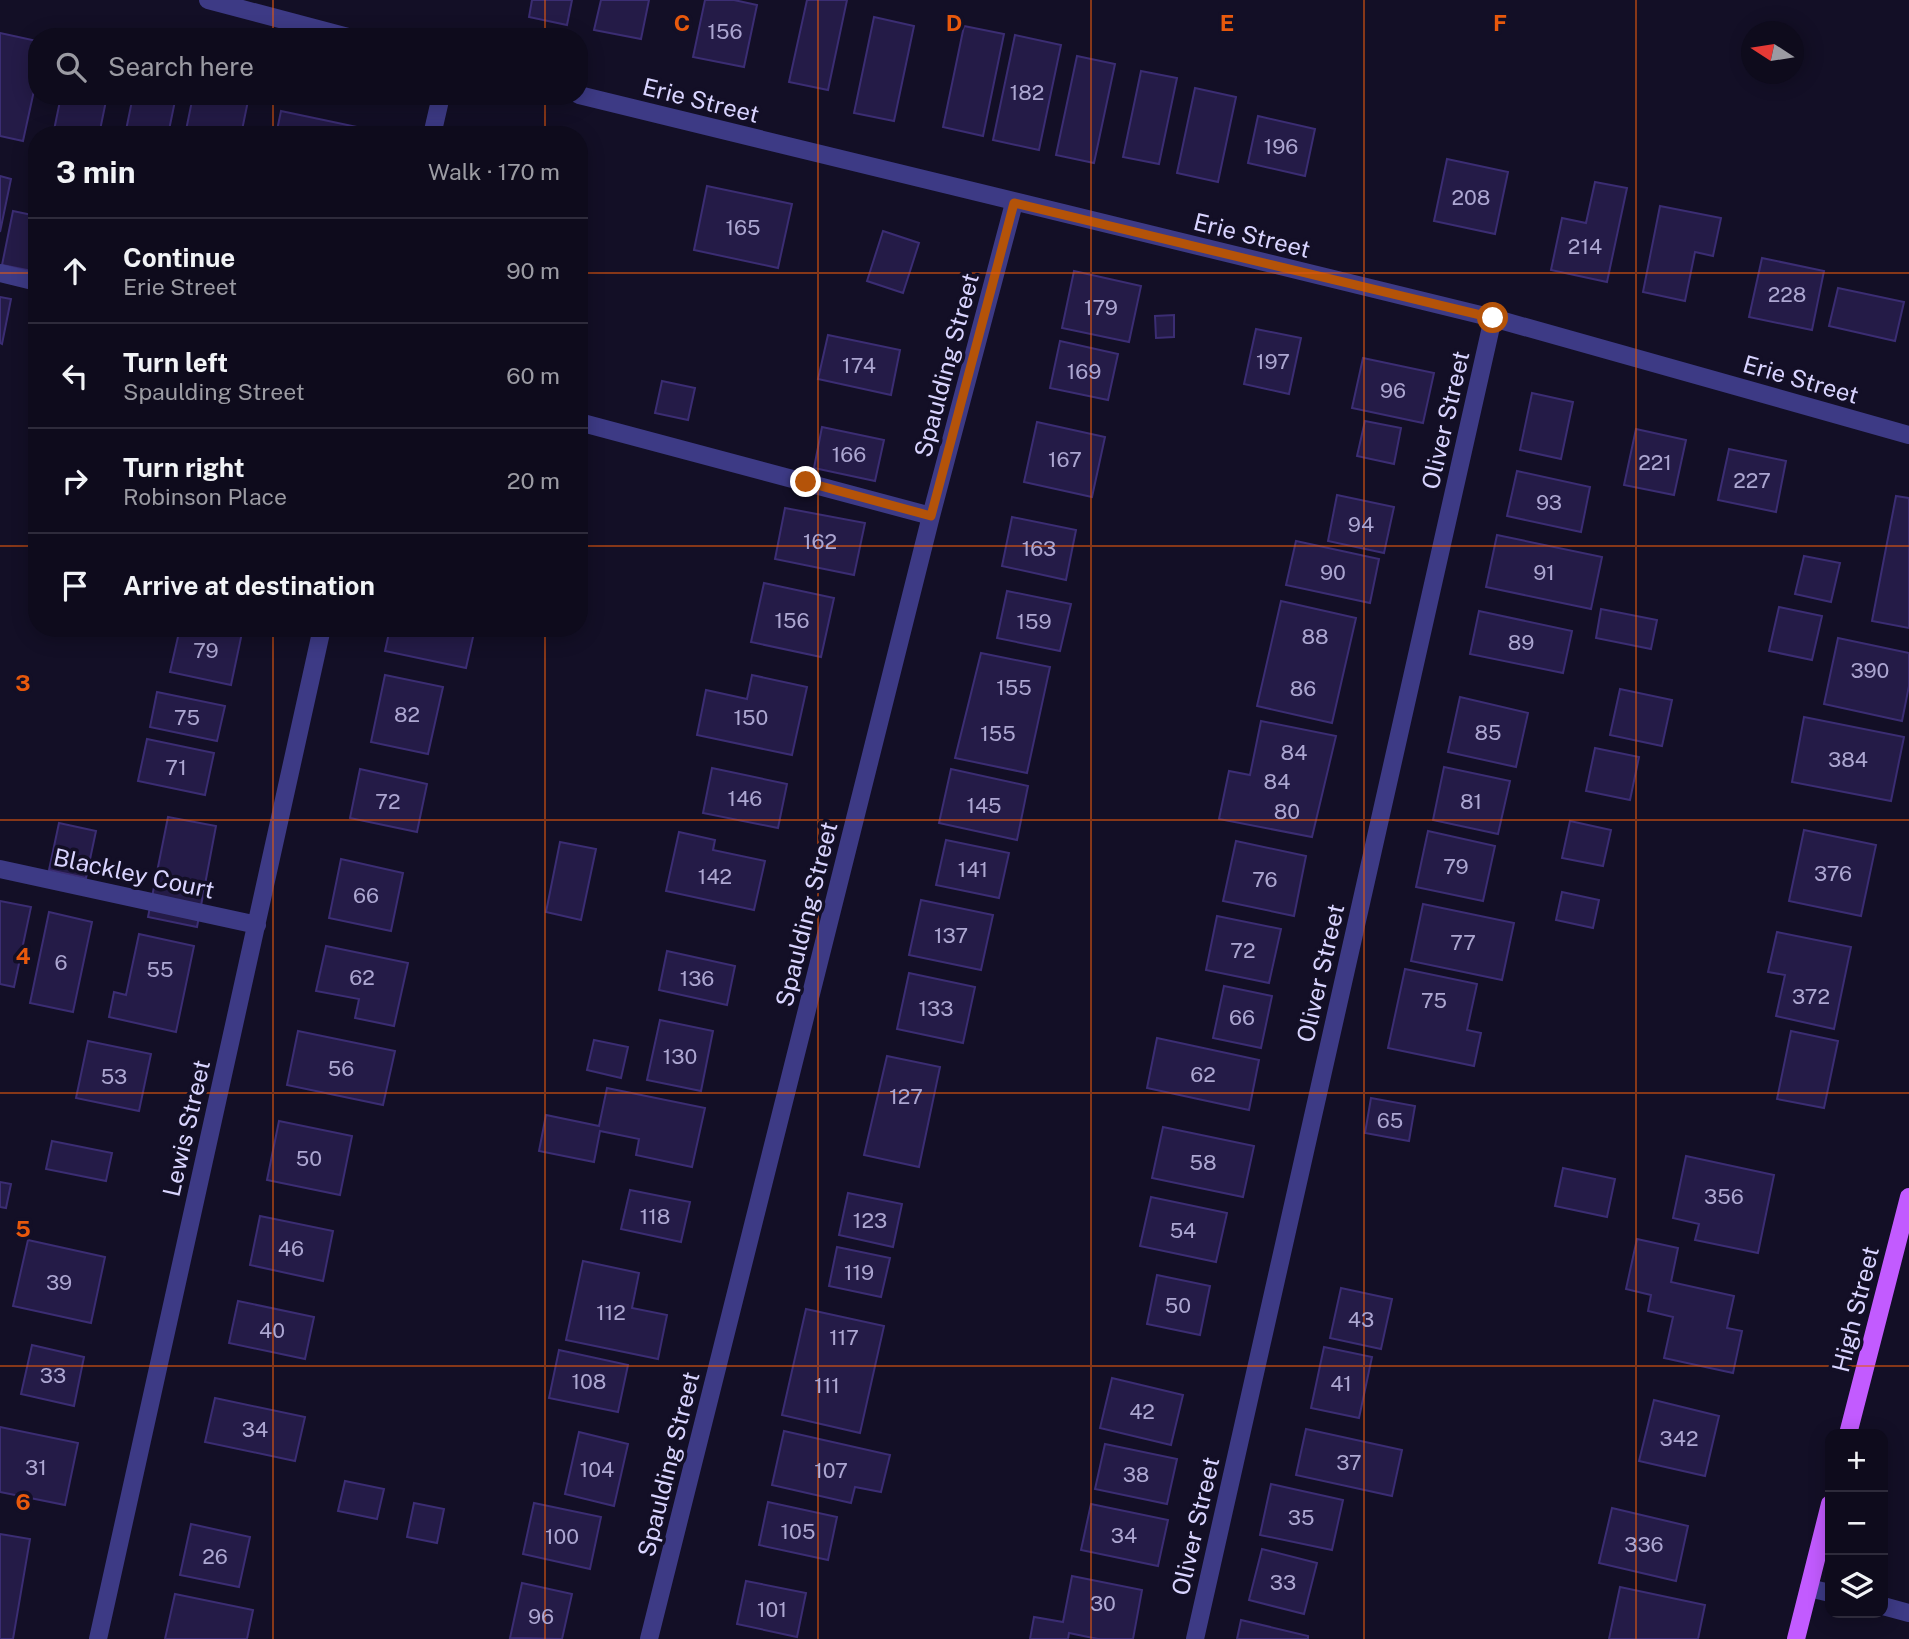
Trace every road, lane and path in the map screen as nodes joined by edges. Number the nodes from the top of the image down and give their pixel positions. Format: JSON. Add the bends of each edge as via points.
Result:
{"nodes":[{"id":1,"x":208,"y":0,"type":"edge"},
{"id":2,"x":314,"y":28,"type":"edge"},
{"id":3,"x":588,"y":97,"type":"edge"},
{"id":4,"x":439,"y":105,"type":"edge"},
{"id":5,"x":434,"y":126,"type":"edge"},
{"id":6,"x":1014,"y":203,"type":"junction"},
{"id":7,"x":0,"y":273,"type":"edge"},
{"id":8,"x":28,"y":280,"type":"edge"},
{"id":9,"x":1493,"y":318,"type":"junction"},
{"id":10,"x":588,"y":424,"type":"edge"},
{"id":11,"x":1909,"y":435,"type":"edge"},
{"id":12,"x":931,"y":516,"type":"junction"},
{"id":13,"x":319,"y":637,"type":"edge"},
{"id":14,"x":0,"y":869,"type":"edge"},
{"id":15,"x":257,"y":925,"type":"junction"},
{"id":16,"x":1909,"y":1197,"type":"edge"},
{"id":17,"x":1849,"y":1429,"type":"edge"},
{"id":18,"x":1825,"y":1524,"type":"edge"},
{"id":19,"x":1809,"y":1588,"type":"junction"},
{"id":20,"x":1825,"y":1592,"type":"edge"},
{"id":21,"x":1888,"y":1607,"type":"edge"},
{"id":22,"x":1909,"y":1613,"type":"edge"},
{"id":23,"x":97,"y":1639,"type":"edge"},
{"id":24,"x":649,"y":1639,"type":"edge"},
{"id":25,"x":1195,"y":1639,"type":"edge"},
{"id":26,"x":1796,"y":1639,"type":"edge"}],
"edges":[{"from":1,"to":2,"type":"street"},
{"from":3,"to":6,"type":"street","name":"Erie Street"},
{"from":4,"to":5,"type":"street"},
{"from":6,"to":9,"type":"street","name":"Erie Street"},
{"from":6,"to":12,"type":"street","name":"Spaulding Street"},
{"from":7,"to":8,"type":"street"},
{"from":9,"to":11,"type":"street","name":"Erie Street"},
{"from":9,"to":25,"type":"street","name":"Oliver Street"},
{"from":10,"to":12,"type":"street"},
{"from":12,"to":24,"type":"street","name":"Spaulding Street"},
{"from":13,"to":15,"type":"street","name":"Lewis Street"},
{"from":14,"to":15,"type":"street","name":"Blackley Court"},
{"from":15,"to":23,"type":"street","name":"Lewis Street"},
{"from":16,"to":17,"type":"main road","name":"High Street"},
{"from":18,"to":19,"type":"main road"},
{"from":19,"to":20,"type":"street"},
{"from":19,"to":26,"type":"main road"},
{"from":21,"to":22,"type":"street"}]}
